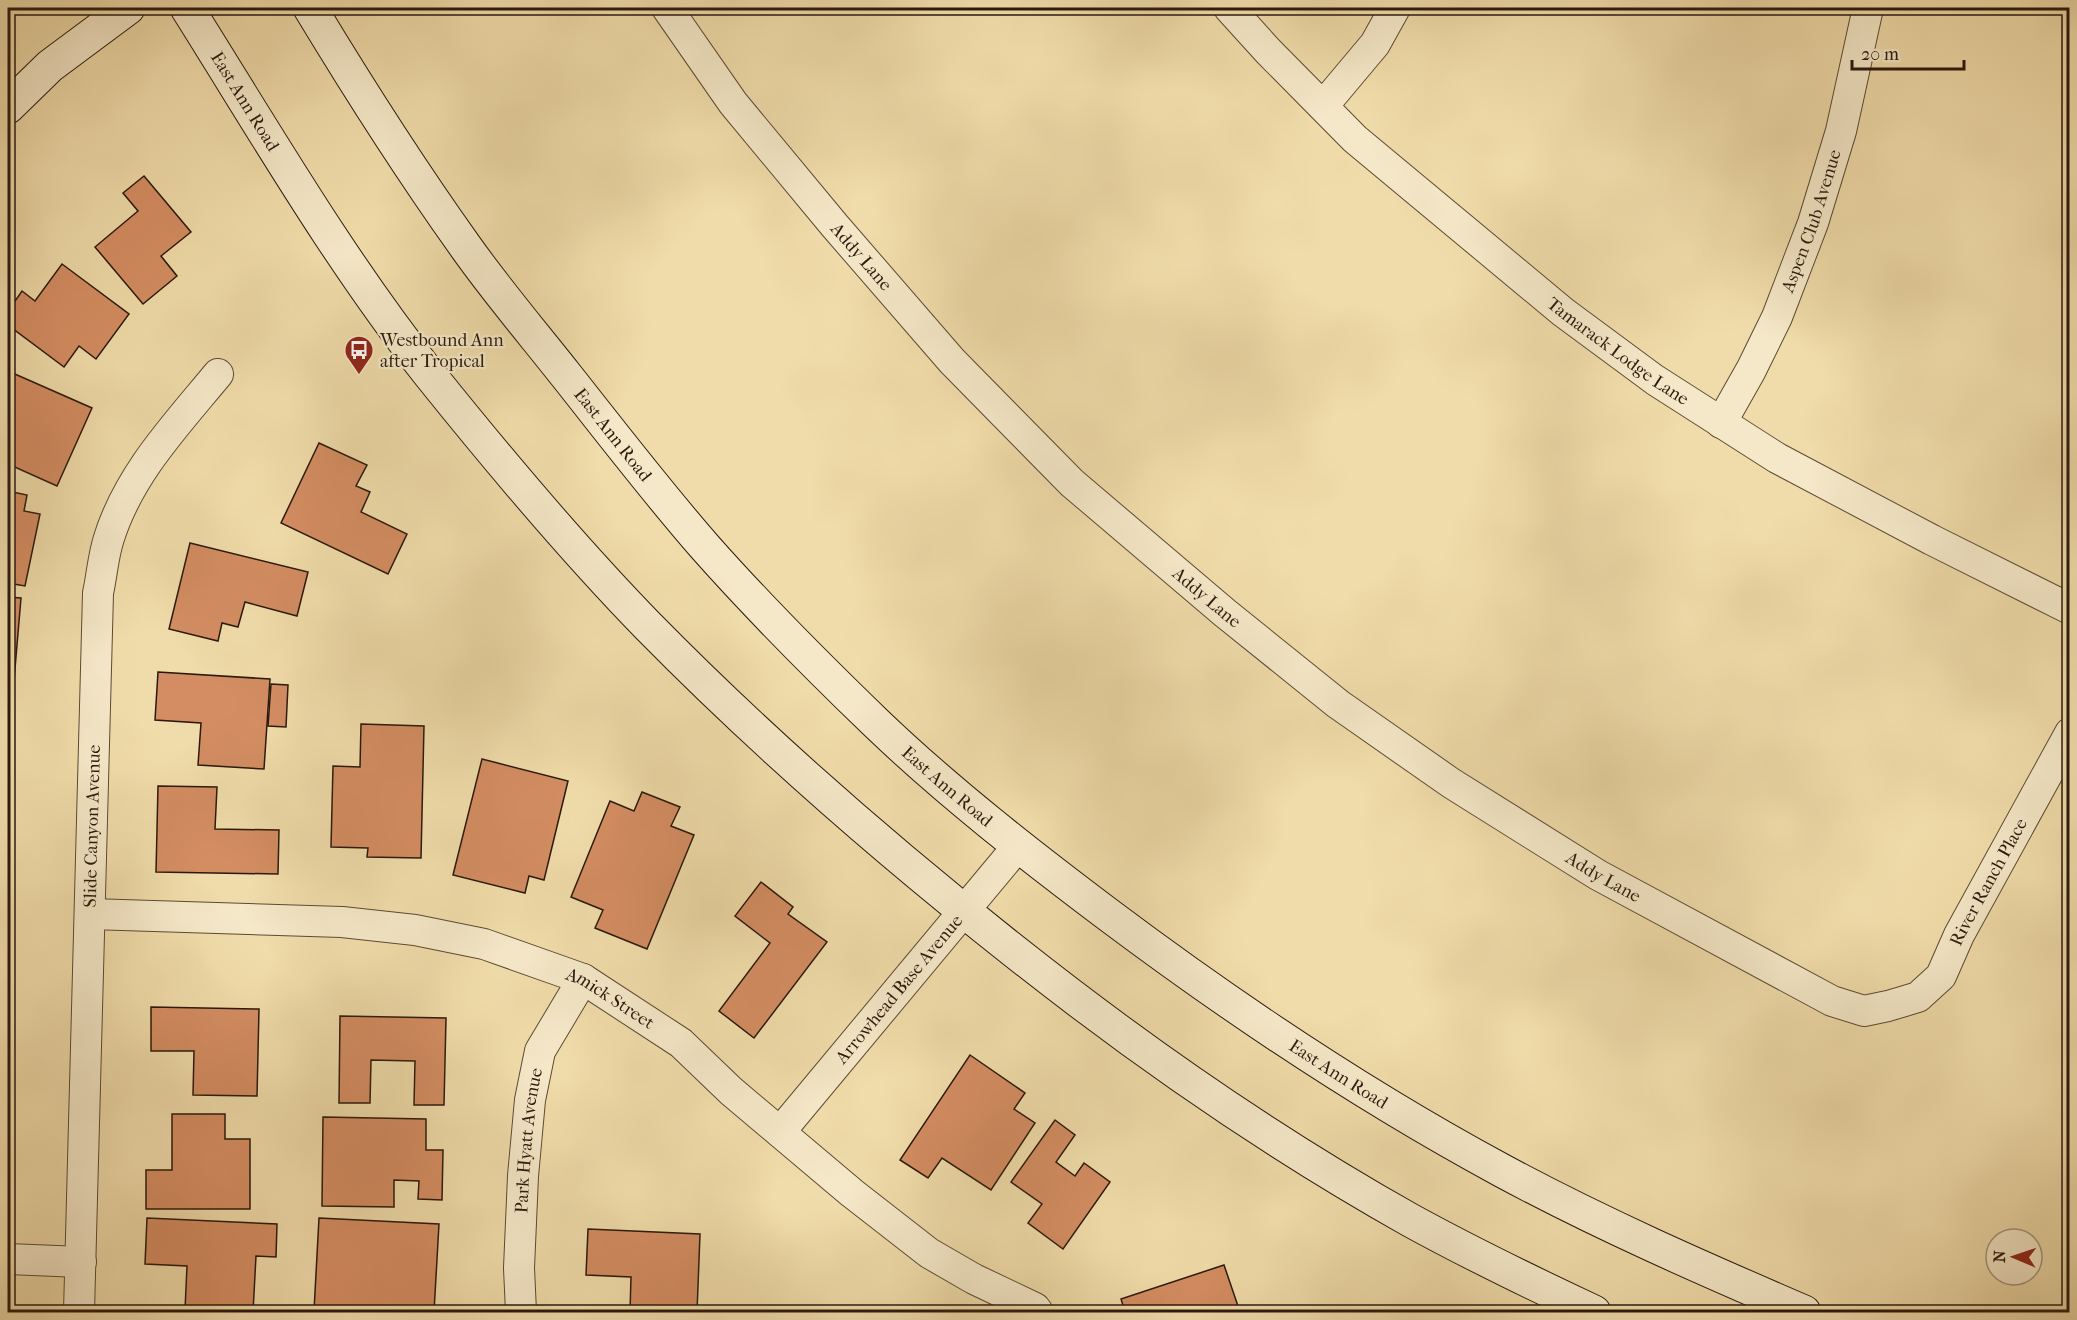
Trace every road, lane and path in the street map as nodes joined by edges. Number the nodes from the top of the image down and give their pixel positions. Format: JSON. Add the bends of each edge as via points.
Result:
{"nodes":[{"id":1,"x":128,"y":8,"type":"edge"},
{"id":2,"x":187,"y":8,"type":"edge"},
{"id":3,"x":310,"y":8,"type":"edge"},
{"id":4,"x":667,"y":8,"type":"edge"},
{"id":5,"x":1229,"y":8,"type":"edge"},
{"id":6,"x":1395,"y":8,"type":"edge"},
{"id":7,"x":1868,"y":8,"type":"edge"},
{"id":8,"x":1323,"y":106,"type":"junction"},
{"id":9,"x":8,"y":107,"type":"edge"},
{"id":10,"x":218,"y":374,"type":"dead end"},
{"id":11,"x":1722,"y":423,"type":"junction"},
{"id":12,"x":2070,"y":609,"type":"edge"},
{"id":13,"x":2070,"y":733,"type":"edge"},
{"id":14,"x":1018,"y":846,"type":"junction"},
{"id":15,"x":963,"y":912,"type":"junction"},
{"id":16,"x":90,"y":914,"type":"junction"},
{"id":17,"x":584,"y":980,"type":"junction"},
{"id":18,"x":1888,"y":1006,"type":"joint"},
{"id":19,"x":780,"y":1132,"type":"junction"},
{"id":20,"x":8,"y":1259,"type":"edge"},
{"id":21,"x":81,"y":1262,"type":"junction"},
{"id":22,"x":79,"y":1312,"type":"edge"},
{"id":23,"x":521,"y":1312,"type":"edge"},
{"id":24,"x":1038,"y":1312,"type":"edge"},
{"id":25,"x":1594,"y":1312,"type":"edge"},
{"id":26,"x":1804,"y":1312,"type":"edge"}],
"edges":[{"from":1,"to":9,"type":"main road","via":[[50,66]]},
{"from":2,"to":15,"type":"main road","name":"East Ann Road","via":[[348,263],[429,374],[516,479],[691,669],[881,843]]},
{"from":3,"to":14,"type":"main road","name":"East Ann Road","via":[[467,250],[664,499],[756,601],[879,725]]},
{"from":4,"to":18,"type":"street","name":"Addy Lane","via":[[733,103],[952,361],[1072,483],[1225,613],[1348,711],[1451,783],[1598,875],[1832,1001],[1864,1011]]},
{"from":5,"to":8,"type":"street","name":"Tamarack Lodge Lane"},
{"from":6,"to":8,"type":"street","via":[[1375,44]]},
{"from":7,"to":11,"type":"street","name":"Aspen Club Avenue","via":[[1841,131],[1813,222],[1777,317]]},
{"from":8,"to":11,"type":"street","name":"Tamarack Lodge Lane","via":[[1355,139],[1563,312],[1655,380]]},
{"from":10,"to":16,"type":"street","name":"Slide Canyon Avenue","via":[[147,461],[126,496],[108,539],[98,593]]},
{"from":11,"to":12,"type":"street","name":"Tamarack Lodge Lane","via":[[1777,458]]},
{"from":13,"to":18,"type":"street","name":"River Ranch Place","via":[[1959,935],[1941,976],[1918,997]]},
{"from":14,"to":15,"type":"street","name":"Arrowhead Base Avenue"},
{"from":14,"to":26,"type":"main road","name":"East Ann Road","via":[[1201,984],[1381,1101],[1561,1201],[1688,1263]]},
{"from":15,"to":19,"type":"street","name":"Arrowhead Base Avenue"},
{"from":15,"to":25,"type":"main road","name":"East Ann Road","via":[[1085,1008],[1266,1132],[1455,1244]]},
{"from":16,"to":17,"type":"street","name":"Amick Street","via":[[342,922],[415,930],[484,944]]},
{"from":16,"to":21,"type":"street","name":"Slide Canyon Avenue"},
{"from":17,"to":19,"type":"street","name":"Amick Street","via":[[681,1043]]},
{"from":17,"to":23,"type":"street","name":"Park Hyatt Avenue","via":[[540,1052],[530,1100],[519,1268]]},
{"from":19,"to":24,"type":"street","name":"Amick Street","via":[[929,1253]]},
{"from":20,"to":21,"type":"street"},
{"from":21,"to":22,"type":"street","name":"Slide Canyon Avenue"}]}
